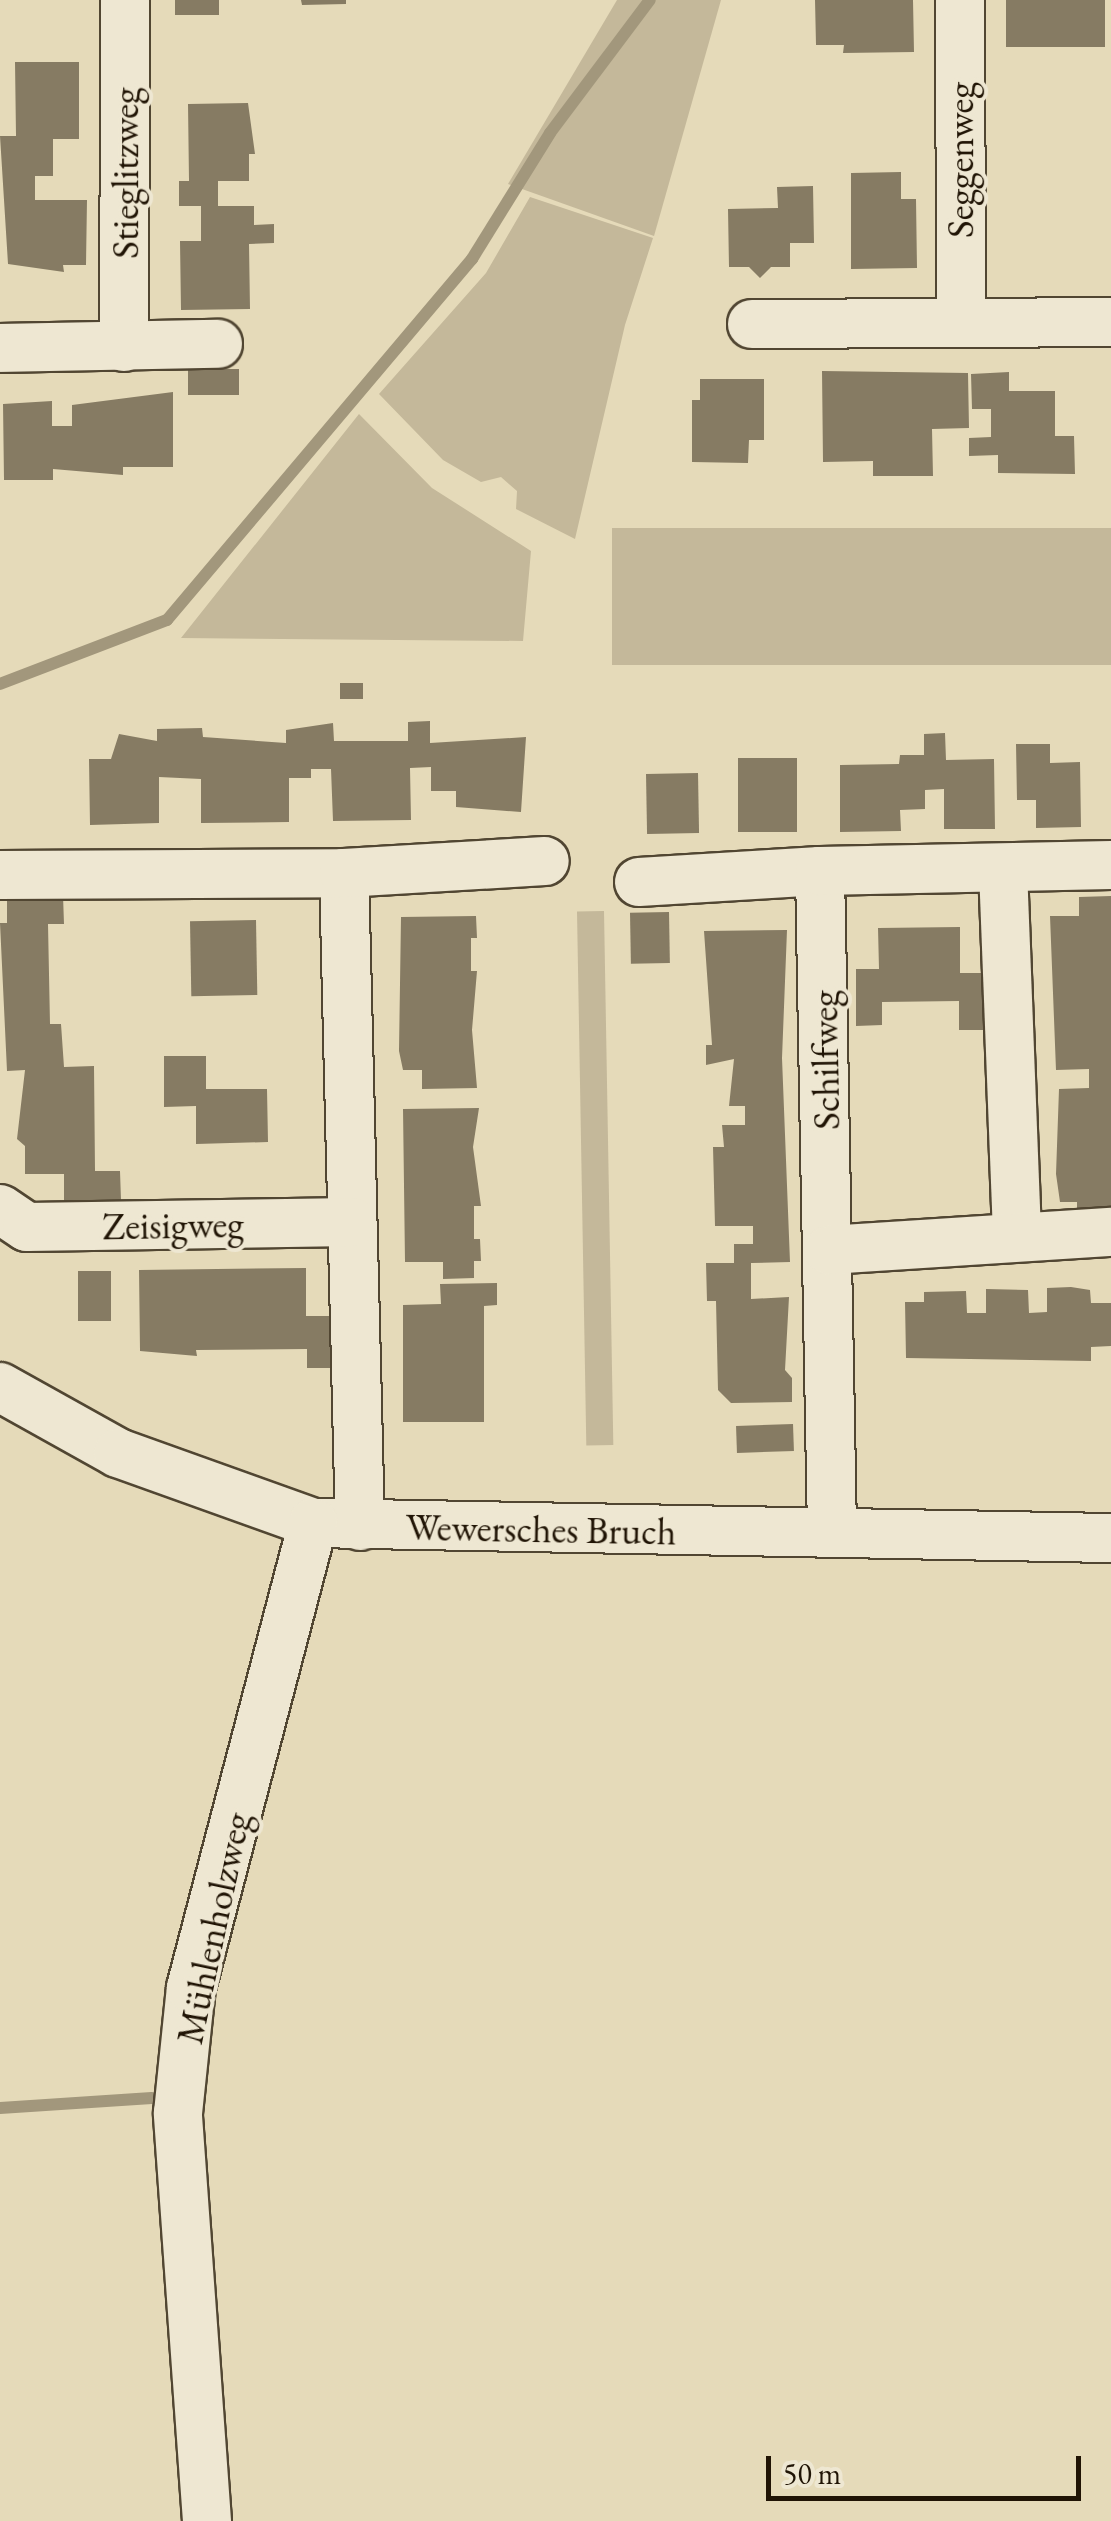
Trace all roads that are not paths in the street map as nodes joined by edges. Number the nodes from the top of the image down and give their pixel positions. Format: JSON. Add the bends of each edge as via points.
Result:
{"nodes":[{"id":1,"x":125,"y":0,"type":"edge"},
{"id":2,"x":960,"y":0,"type":"edge"},
{"id":3,"x":961,"y":320,"type":"junction"},
{"id":4,"x":1111,"y":322,"type":"edge"},
{"id":5,"x":752,"y":324,"type":"dead end"},
{"id":6,"x":218,"y":344,"type":"dead end"},
{"id":7,"x":124,"y":347,"type":"junction"},
{"id":8,"x":0,"y":348,"type":"edge"},
{"id":9,"x":545,"y":861,"type":"dead end"},
{"id":10,"x":1111,"y":865,"type":"edge"},
{"id":11,"x":820,"y":870,"type":"junction"},
{"id":12,"x":1003,"y":870,"type":"junction"},
{"id":13,"x":344,"y":874,"type":"junction"},
{"id":14,"x":0,"y":875,"type":"edge"},
{"id":15,"x":638,"y":882,"type":"dead end"},
{"id":16,"x":0,"y":1209,"type":"edge"},
{"id":17,"x":352,"y":1222,"type":"junction"},
{"id":18,"x":1111,"y":1232,"type":"edge"},
{"id":19,"x":1017,"y":1236,"type":"junction"},
{"id":20,"x":829,"y":1250,"type":"junction"},
{"id":21,"x":0,"y":1387,"type":"edge"},
{"id":22,"x":313,"y":1523,"type":"junction"},
{"id":23,"x":360,"y":1526,"type":"junction"},
{"id":24,"x":832,"y":1534,"type":"junction"},
{"id":25,"x":1111,"y":1538,"type":"edge"},
{"id":26,"x":208,"y":2521,"type":"edge"}],
"edges":[{"from":1,"to":7,"type":"street","name":"Stieglitzweg"},
{"from":2,"to":3,"type":"street","name":"Seggenweg"},
{"from":3,"to":4,"type":"street"},
{"from":3,"to":5,"type":"street"},
{"from":6,"to":7,"type":"street"},
{"from":7,"to":8,"type":"street"},
{"from":9,"to":13,"type":"street"},
{"from":10,"to":12,"type":"street"},
{"from":11,"to":12,"type":"street"},
{"from":11,"to":15,"type":"street"},
{"from":11,"to":20,"type":"street","name":"Schilfweg"},
{"from":12,"to":19,"type":"street"},
{"from":13,"to":14,"type":"street"},
{"from":13,"to":17,"type":"street"},
{"from":16,"to":17,"type":"street","name":"Zeisigweg","via":[[27,1227]]},
{"from":17,"to":23,"type":"street"},
{"from":18,"to":19,"type":"street"},
{"from":19,"to":20,"type":"street"},
{"from":20,"to":24,"type":"street","name":"Schilfweg"},
{"from":21,"to":22,"type":"street","name":"Wewersches Bruch","via":[[118,1453]]},
{"from":22,"to":23,"type":"street","name":"Wewersches Bruch"},
{"from":22,"to":26,"type":"street","name":"Mühlenholzweg","via":[[192,1988],[180,2095]]},
{"from":23,"to":24,"type":"street","name":"Wewersches Bruch"},
{"from":24,"to":25,"type":"street","name":"Wewersches Bruch"}]}
